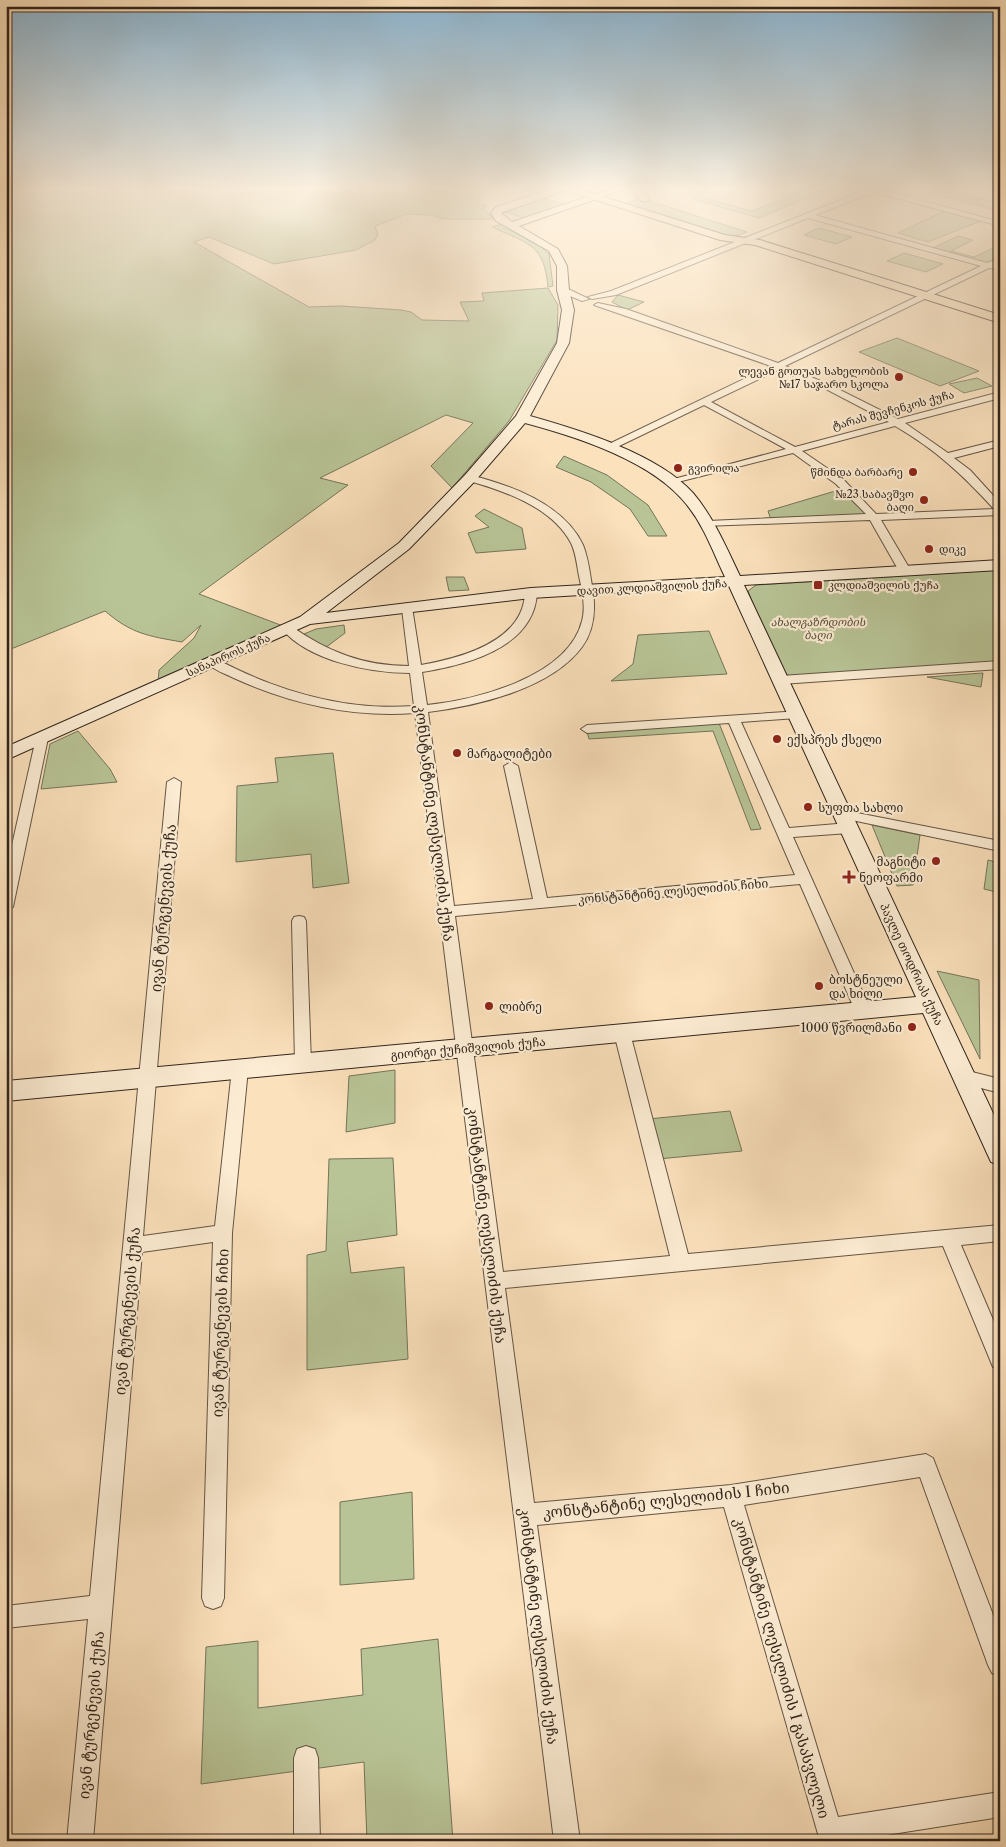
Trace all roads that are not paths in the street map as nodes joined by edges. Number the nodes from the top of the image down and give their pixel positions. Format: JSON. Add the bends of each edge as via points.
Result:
{"nodes":[{"id":1,"x":562,"y":276,"type":"edge"},
{"id":2,"x":652,"y":276,"type":"edge"},
{"id":3,"x":877,"y":276,"type":"edge"},
{"id":4,"x":966,"y":276,"type":"edge"},
{"id":5,"x":563,"y":290,"type":"junction"},
{"id":6,"x":613,"y":293,"type":"junction"},
{"id":7,"x":931,"y":293,"type":"junction"},
{"id":8,"x":589,"y":300,"type":"junction"},
{"id":9,"x":606,"y":301,"type":"junction"},
{"id":10,"x":598,"y":305,"type":"junction"},
{"id":11,"x":568,"y":310,"type":"junction"},
{"id":12,"x":623,"y":311,"type":"junction"},
{"id":13,"x":1000,"y":314,"type":"edge"},
{"id":14,"x":1000,"y":319,"type":"edge"},
{"id":15,"x":779,"y":367,"type":"junction"},
{"id":16,"x":1000,"y":395,"type":"edge"},
{"id":17,"x":705,"y":402,"type":"junction"},
{"id":18,"x":522,"y":418,"type":"junction"},
{"id":19,"x":898,"y":422,"type":"junction"},
{"id":20,"x":1000,"y":444,"type":"edge"},
{"id":21,"x":612,"y":446,"type":"junction"},
{"id":22,"x":793,"y":450,"type":"junction"},
{"id":23,"x":946,"y":456,"type":"junction"},
{"id":24,"x":470,"y":478,"type":"junction"},
{"id":25,"x":674,"y":482,"type":"junction"},
{"id":26,"x":998,"y":507,"type":"edge"},
{"id":27,"x":873,"y":517,"type":"junction"},
{"id":28,"x":708,"y":524,"type":"junction"},
{"id":29,"x":1000,"y":565,"type":"edge"},
{"id":30,"x":905,"y":571,"type":"junction"},
{"id":31,"x":736,"y":582,"type":"junction"},
{"id":32,"x":588,"y":590,"type":"junction"},
{"id":33,"x":531,"y":593,"type":"junction"},
{"id":34,"x":408,"y":609,"type":"junction"},
{"id":35,"x":306,"y":620,"type":"junction"},
{"id":36,"x":287,"y":628,"type":"junction"},
{"id":37,"x":212,"y":662,"type":"junction"},
{"id":38,"x":1000,"y":665,"type":"edge"},
{"id":39,"x":415,"y":670,"type":"junction"},
{"id":40,"x":781,"y":680,"type":"junction"},
{"id":41,"x":420,"y":710,"type":"junction"},
{"id":42,"x":797,"y":714,"type":"junction"},
{"id":43,"x":734,"y":720,"type":"junction"},
{"id":44,"x":586,"y":729,"type":"dead end"},
{"id":45,"x":42,"y":738,"type":"junction"},
{"id":46,"x":6,"y":754,"type":"edge"},
{"id":47,"x":511,"y":766,"type":"dead end"},
{"id":48,"x":174,"y":782,"type":"dead end"},
{"id":49,"x":846,"y":821,"type":"junction"},
{"id":50,"x":784,"y":833,"type":"junction"},
{"id":51,"x":1000,"y":846,"type":"edge"},
{"id":52,"x":805,"y":879,"type":"junction"},
{"id":53,"x":540,"y":903,"type":"junction"},
{"id":54,"x":6,"y":907,"type":"edge"},
{"id":55,"x":446,"y":912,"type":"junction"},
{"id":56,"x":299,"y":920,"type":"dead end"},
{"id":57,"x":930,"y":1004,"type":"junction"},
{"id":58,"x":863,"y":1010,"type":"junction"},
{"id":59,"x":622,"y":1033,"type":"junction"},
{"id":60,"x":464,"y":1048,"type":"junction"},
{"id":61,"x":304,"y":1063,"type":"junction"},
{"id":62,"x":240,"y":1069,"type":"junction"},
{"id":63,"x":964,"y":1077,"type":"junction"},
{"id":64,"x":148,"y":1078,"type":"junction"},
{"id":65,"x":1000,"y":1086,"type":"edge"},
{"id":66,"x":6,"y":1091,"type":"edge"},
{"id":67,"x":1000,"y":1155,"type":"edge"},
{"id":68,"x":223,"y":1233,"type":"junction"},
{"id":69,"x":1000,"y":1233,"type":"edge"},
{"id":70,"x":949,"y":1238,"type":"junction"},
{"id":71,"x":133,"y":1245,"type":"junction"},
{"id":72,"x":681,"y":1263,"type":"junction"},
{"id":73,"x":494,"y":1281,"type":"junction"},
{"id":74,"x":1000,"y":1360,"type":"edge"},
{"id":75,"x":731,"y":1496,"type":"junction"},
{"id":76,"x":525,"y":1515,"type":"junction"},
{"id":77,"x":213,"y":1598,"type":"dead end"},
{"id":78,"x":101,"y":1606,"type":"junction"},
{"id":79,"x":6,"y":1618,"type":"edge"},
{"id":80,"x":1000,"y":1666,"type":"edge"},
{"id":81,"x":306,"y":1758,"type":"dead end"},
{"id":82,"x":1000,"y":1804,"type":"edge"},
{"id":83,"x":831,"y":1836,"type":"edge"},
{"id":84,"x":80,"y":1841,"type":"edge"},
{"id":85,"x":307,"y":1841,"type":"edge"},
{"id":86,"x":567,"y":1841,"type":"edge"}],
"edges":[{"from":1,"to":5,"type":"street"},
{"from":2,"to":6,"type":"street"},
{"from":3,"to":7,"type":"main road"},
{"from":4,"to":7,"type":"street"},
{"from":5,"to":8,"type":"street"},
{"from":5,"to":11,"type":"street"},
{"from":6,"to":8,"type":"street"},
{"from":6,"to":9,"type":"street"},
{"from":7,"to":13,"type":"main road"},
{"from":7,"to":14,"type":"main road"},
{"from":7,"to":15,"type":"street"},
{"from":8,"to":9,"type":"street"},
{"from":8,"to":10,"type":"street"},
{"from":8,"to":11,"type":"street"},
{"from":9,"to":10,"type":"street"},
{"from":9,"to":12,"type":"street"},
{"from":10,"to":12,"type":"street"},
{"from":11,"to":18,"type":"street","name":"სანაპიროს ქუჩა","via":[[563,343]]},
{"from":12,"to":15,"type":"street"},
{"from":15,"to":17,"type":"street"},
{"from":15,"to":19,"type":"street","via":[[841,392]]},
{"from":16,"to":19,"type":"street","name":"ტარას შევჩენკოს ქუჩა"},
{"from":17,"to":21,"type":"street"},
{"from":17,"to":22,"type":"street"},
{"from":18,"to":21,"type":"street","name":"პავლე თოდრიას ქუჩა"},
{"from":18,"to":24,"type":"street","name":"სანაპიროს ქუჩა"},
{"from":19,"to":22,"type":"street","name":"ტარას შევჩენკოს ქუჩა"},
{"from":19,"to":23,"type":"street"},
{"from":20,"to":23,"type":"street"},
{"from":21,"to":25,"type":"street","name":"პავლე თოდრიას ქუჩა"},
{"from":22,"to":25,"type":"street","name":"ტარას შევჩენკოს ქუჩა"},
{"from":22,"to":27,"type":"street","via":[[841,483]]},
{"from":23,"to":26,"type":"street"},
{"from":24,"to":32,"type":"street","via":[[512,492],[553,515],[576,542]]},
{"from":24,"to":35,"type":"street","name":"სანაპიროს ქუჩა","via":[[404,546]]},
{"from":25,"to":28,"type":"street","name":"პავლე თოდრიას ქუჩა","via":[[691,499]]},
{"from":26,"to":27,"type":"street"},
{"from":27,"to":28,"type":"street"},
{"from":27,"to":30,"type":"street"},
{"from":28,"to":31,"type":"street","name":"პავლე თოდრიას ქუჩა"},
{"from":29,"to":30,"type":"street","name":"დავით კლდიაშვილის ქუჩა"},
{"from":30,"to":31,"type":"street","name":"დავით კლდიაშვილის ქუჩა"},
{"from":31,"to":32,"type":"street","name":"დავით კლდიაშვილის ქუჩა"},
{"from":31,"to":40,"type":"street","name":"პავლე თოდრიას ქუჩა"},
{"from":32,"to":33,"type":"street","name":"დავით კლდიაშვილის ქუჩა"},
{"from":32,"to":41,"type":"street","via":[[590,606],[582,637],[572,651],[549,670],[522,685],[479,700]]},
{"from":33,"to":34,"type":"street","name":"დავით კლდიაშვილის ქუჩა"},
{"from":33,"to":39,"type":"street","via":[[532,605],[509,636],[479,654]]},
{"from":34,"to":35,"type":"street","name":"დავით კლდიაშვილის ქუჩა"},
{"from":34,"to":39,"type":"street","name":"კონსტანტინე ლესელიძის ქუჩა"},
{"from":35,"to":36,"type":"street","name":"სანაპიროს ქუჩა"},
{"from":36,"to":37,"type":"street","name":"სანაპიროს ქუჩა"},
{"from":36,"to":39,"type":"street","via":[[301,640],[348,662],[391,670]]},
{"from":37,"to":41,"type":"street","via":[[239,676],[314,700],[374,710]]},
{"from":37,"to":45,"type":"street","name":"სანაპიროს ქუჩა"},
{"from":38,"to":40,"type":"street"},
{"from":39,"to":41,"type":"street","name":"კონსტანტინე ლესელიძის ქუჩა"},
{"from":40,"to":42,"type":"street","name":"პავლე თოდრიას ქუჩა"},
{"from":41,"to":55,"type":"street","name":"კონსტანტინე ლესელიძის ქუჩა"},
{"from":42,"to":43,"type":"street"},
{"from":42,"to":49,"type":"street","name":"პავლე თოდრიას ქუჩა"},
{"from":43,"to":44,"type":"street"},
{"from":43,"to":50,"type":"street"},
{"from":45,"to":46,"type":"street","name":"სანაპიროს ქუჩა"},
{"from":45,"to":54,"type":"street"},
{"from":47,"to":53,"type":"street"},
{"from":48,"to":64,"type":"street","name":"ივან ტურგენევის ქუჩა"},
{"from":49,"to":50,"type":"street"},
{"from":49,"to":51,"type":"street"},
{"from":49,"to":57,"type":"street","name":"პავლე თოდრიას ქუჩა"},
{"from":50,"to":52,"type":"street"},
{"from":52,"to":53,"type":"street","name":"კონსტანტინე ლესელიძის ჩიხი"},
{"from":52,"to":58,"type":"street"},
{"from":53,"to":55,"type":"street","name":"კონსტანტინე ლესელიძის ჩიხი"},
{"from":55,"to":60,"type":"street","name":"კონსტანტინე ლესელიძის ქუჩა"},
{"from":56,"to":61,"type":"street"},
{"from":57,"to":58,"type":"street","name":"გიორგი ქუჩიშვილის ქუჩა"},
{"from":57,"to":63,"type":"street","name":"პავლე თოდრიას ქუჩა"},
{"from":58,"to":59,"type":"street","name":"გიორგი ქუჩიშვილის ქუჩა"},
{"from":59,"to":60,"type":"street","name":"გიორგი ქუჩიშვილის ქუჩა"},
{"from":59,"to":72,"type":"street"},
{"from":60,"to":61,"type":"street","name":"გიორგი ქუჩიშვილის ქუჩა"},
{"from":60,"to":73,"type":"street","name":"კონსტანტინე ლესელიძის ქუჩა"},
{"from":61,"to":62,"type":"street","name":"გიორგი ქუჩიშვილის ქუჩა"},
{"from":62,"to":64,"type":"street","name":"გიორგი ქუჩიშვილის ქუჩა"},
{"from":62,"to":68,"type":"street","name":"ივან ტურგენევის ჩიხი"},
{"from":63,"to":65,"type":"street"},
{"from":63,"to":67,"type":"street","name":"პავლე თოდრიას ქუჩა"},
{"from":64,"to":66,"type":"street","name":"გიორგი ქუჩიშვილის ქუჩა"},
{"from":64,"to":71,"type":"street","name":"ივან ტურგენევის ქუჩა"},
{"from":68,"to":71,"type":"street"},
{"from":68,"to":77,"type":"street","name":"ივან ტურგენევის ჩიხი"},
{"from":69,"to":70,"type":"street"},
{"from":70,"to":72,"type":"street"},
{"from":70,"to":74,"type":"street"},
{"from":71,"to":78,"type":"street","name":"ივან ტურგენევის ქუჩა"},
{"from":72,"to":73,"type":"street"},
{"from":73,"to":76,"type":"street","name":"კონსტანტინე ლესელიძის ქუჩა"},
{"from":75,"to":76,"type":"street","name":"კონსტანტინე ლესელიძის I ჩიხი"},
{"from":75,"to":80,"type":"street","name":"კონსტანტინე ლესელიძის I ჩიხი","via":[[926,1465]]},
{"from":75,"to":83,"type":"street","name":"კონსტანტინე ლესელიძის I გასასვლელი"},
{"from":76,"to":86,"type":"street","name":"კონსტანტინე ლესელიძის ქუჩა"},
{"from":78,"to":79,"type":"street"},
{"from":78,"to":84,"type":"street","name":"ივან ტურგენევის ქუჩა"},
{"from":81,"to":85,"type":"street"},
{"from":82,"to":83,"type":"street"}]}
